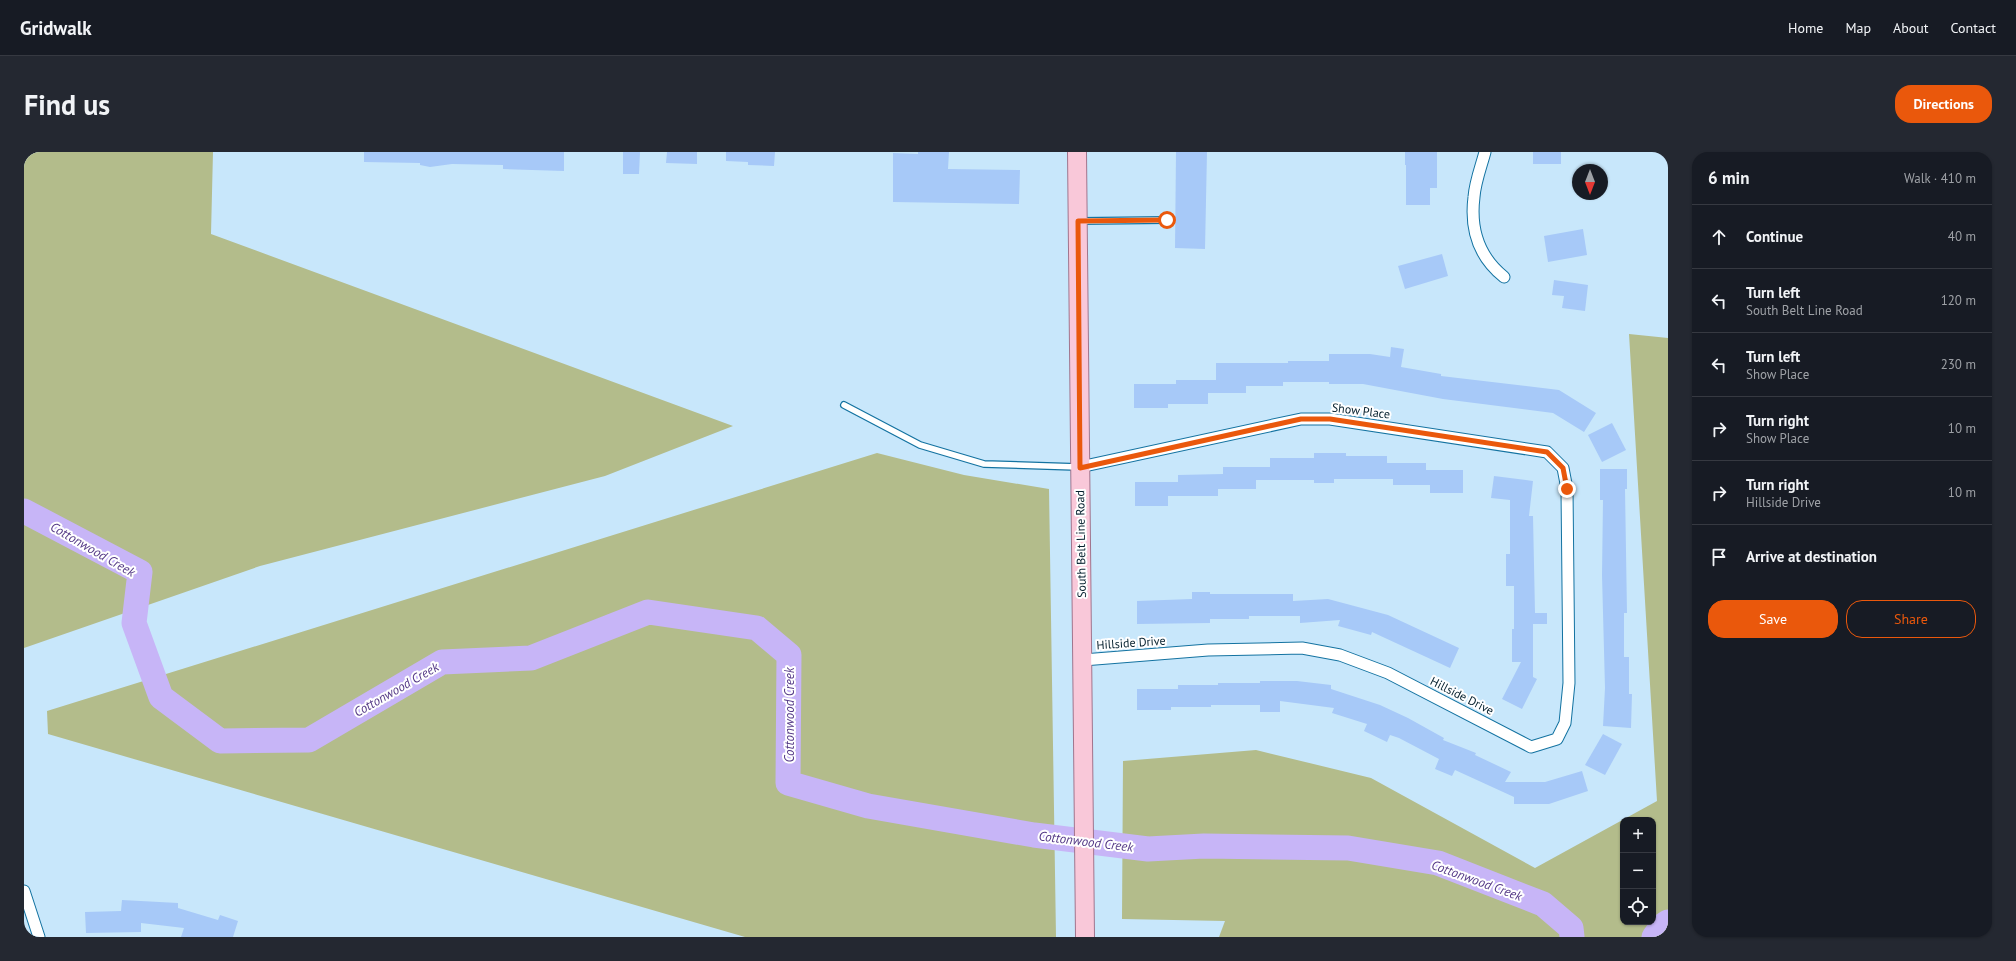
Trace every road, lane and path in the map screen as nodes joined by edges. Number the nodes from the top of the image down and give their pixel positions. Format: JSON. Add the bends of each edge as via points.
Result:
{"nodes":[{"id":1,"x":1077,"y":152,"type":"edge"},
{"id":2,"x":1485,"y":152,"type":"edge"},
{"id":3,"x":1167,"y":220,"type":"dead end"},
{"id":4,"x":1078,"y":221,"type":"junction"},
{"id":5,"x":1504,"y":277,"type":"dead end"},
{"id":6,"x":844,"y":405,"type":"dead end"},
{"id":7,"x":1080,"y":468,"type":"junction"},
{"id":8,"x":1563,"y":468,"type":"joint"},
{"id":9,"x":1083,"y":660,"type":"junction"},
{"id":10,"x":24,"y":890,"type":"edge"},
{"id":11,"x":39,"y":937,"type":"edge"},
{"id":12,"x":1085,"y":937,"type":"edge"}],
"edges":[{"from":1,"to":4,"type":"main road","name":"South Belt Line Road"},
{"from":2,"to":5,"type":"street","via":[[1474,197],[1476,239],[1491,267]]},
{"from":3,"to":4,"type":"lane"},
{"from":4,"to":7,"type":"main road","name":"South Belt Line Road"},
{"from":6,"to":7,"type":"lane","via":[[920,444],[984,464]]},
{"from":7,"to":8,"type":"street","name":"Show Place","via":[[1301,419],[1330,419],[1547,452]]},
{"from":7,"to":9,"type":"main road","name":"South Belt Line Road"},
{"from":8,"to":9,"type":"street","name":"Hillside Drive","via":[[1567,489],[1569,683],[1566,723],[1557,739],[1531,747],[1388,673],[1340,655],[1302,648],[1208,650]]},
{"from":9,"to":12,"type":"main road","name":"South Belt Line Road"},
{"from":10,"to":11,"type":"street"}]}
